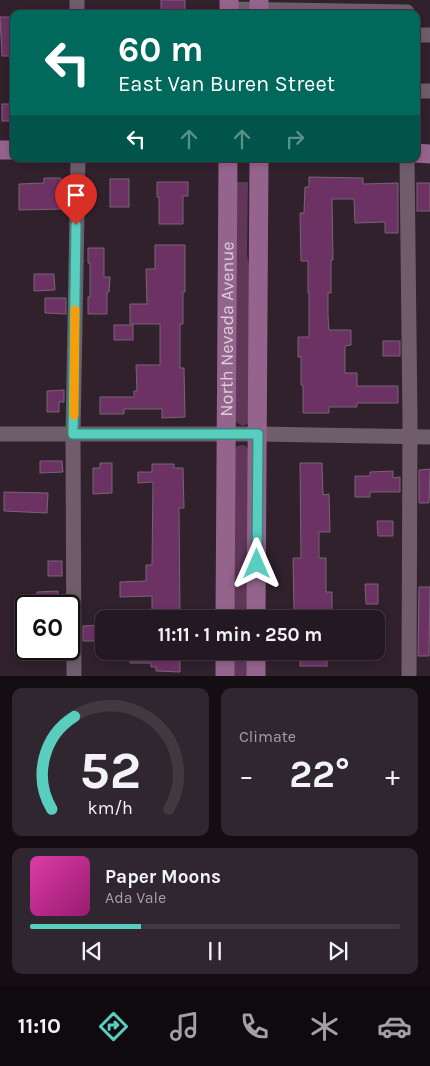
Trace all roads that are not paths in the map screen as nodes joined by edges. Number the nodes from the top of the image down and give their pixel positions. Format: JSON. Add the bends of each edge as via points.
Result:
{"nodes":[{"id":1,"x":229,"y":8,"type":"edge"},
{"id":2,"x":259,"y":8,"type":"edge"},
{"id":3,"x":407,"y":9,"type":"edge"},
{"id":4,"x":78,"y":162,"type":"edge"},
{"id":5,"x":228,"y":162,"type":"edge"},
{"id":6,"x":260,"y":162,"type":"edge"},
{"id":7,"x":407,"y":162,"type":"edge"},
{"id":8,"x":0,"y":434,"type":"edge"},
{"id":9,"x":73,"y":434,"type":"junction"},
{"id":10,"x":225,"y":434,"type":"junction"},
{"id":11,"x":258,"y":434,"type":"junction"},
{"id":12,"x":410,"y":436,"type":"junction"},
{"id":13,"x":430,"y":436,"type":"edge"},
{"id":14,"x":225,"y":610,"type":"edge"},
{"id":15,"x":256,"y":610,"type":"edge"},
{"id":16,"x":224,"y":660,"type":"edge"},
{"id":17,"x":256,"y":660,"type":"edge"},
{"id":18,"x":74,"y":676,"type":"edge"},
{"id":19,"x":224,"y":676,"type":"edge"},
{"id":20,"x":256,"y":676,"type":"edge"},
{"id":21,"x":408,"y":676,"type":"edge"}],
"edges":[{"from":1,"to":2,"type":"street"},
{"from":2,"to":3,"type":"street"},
{"from":4,"to":9,"type":"street"},
{"from":5,"to":10,"type":"main road","name":"North Nevada Avenue"},
{"from":6,"to":11,"type":"main road","name":"North Nevada Avenue"},
{"from":7,"to":12,"type":"street"},
{"from":8,"to":9,"type":"street"},
{"from":9,"to":10,"type":"street"},
{"from":9,"to":18,"type":"street"},
{"from":10,"to":11,"type":"street"},
{"from":10,"to":14,"type":"main road","name":"North Nevada Avenue"},
{"from":11,"to":12,"type":"street"},
{"from":11,"to":15,"type":"main road","name":"North Nevada Avenue"},
{"from":12,"to":13,"type":"street"},
{"from":12,"to":21,"type":"street"},
{"from":16,"to":19,"type":"main road"},
{"from":17,"to":20,"type":"main road"}]}
